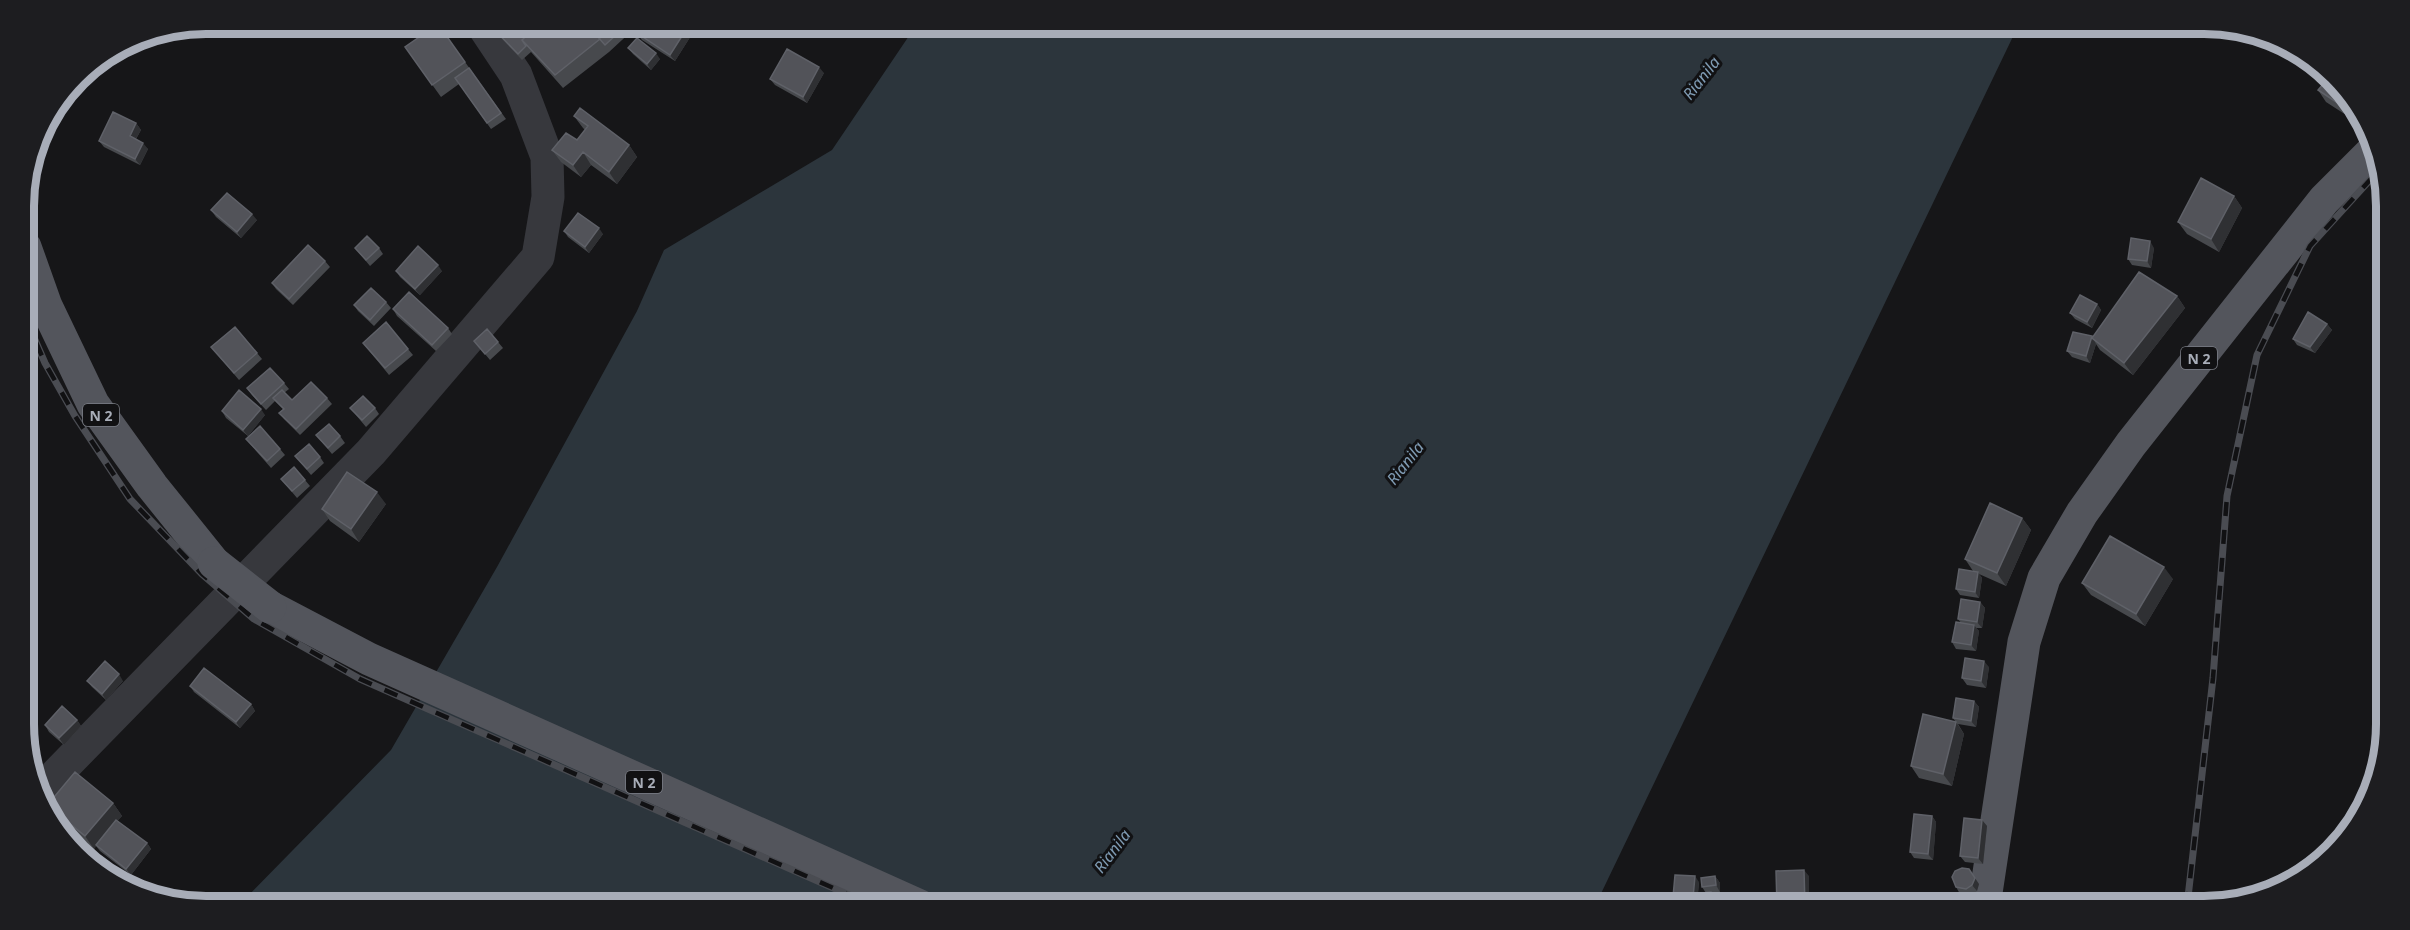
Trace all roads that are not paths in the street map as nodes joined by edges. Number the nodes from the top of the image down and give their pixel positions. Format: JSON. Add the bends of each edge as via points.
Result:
{"nodes":[{"id":1,"x":489,"y":34,"type":"edge"},
{"id":2,"x":2368,"y":156,"type":"edge"},
{"id":3,"x":35,"y":275,"type":"edge"},
{"id":4,"x":46,"y":785,"type":"edge"},
{"id":5,"x":1986,"y":895,"type":"edge"},
{"id":6,"x":897,"y":896,"type":"edge"}],
"edges":[{"from":1,"to":4,"type":"street","via":[[516,75],[547,157],[548,197],[538,257],[371,452]]},
{"from":2,"to":5,"type":"main road","number":"N 2","via":[[2325,200],[2131,444],[2082,513],[2043,578],[2024,642]]},
{"from":3,"to":6,"type":"main road","number":"N 2","bridge":true,"via":[[93,404],[214,563],[270,607],[369,659]]}]}
